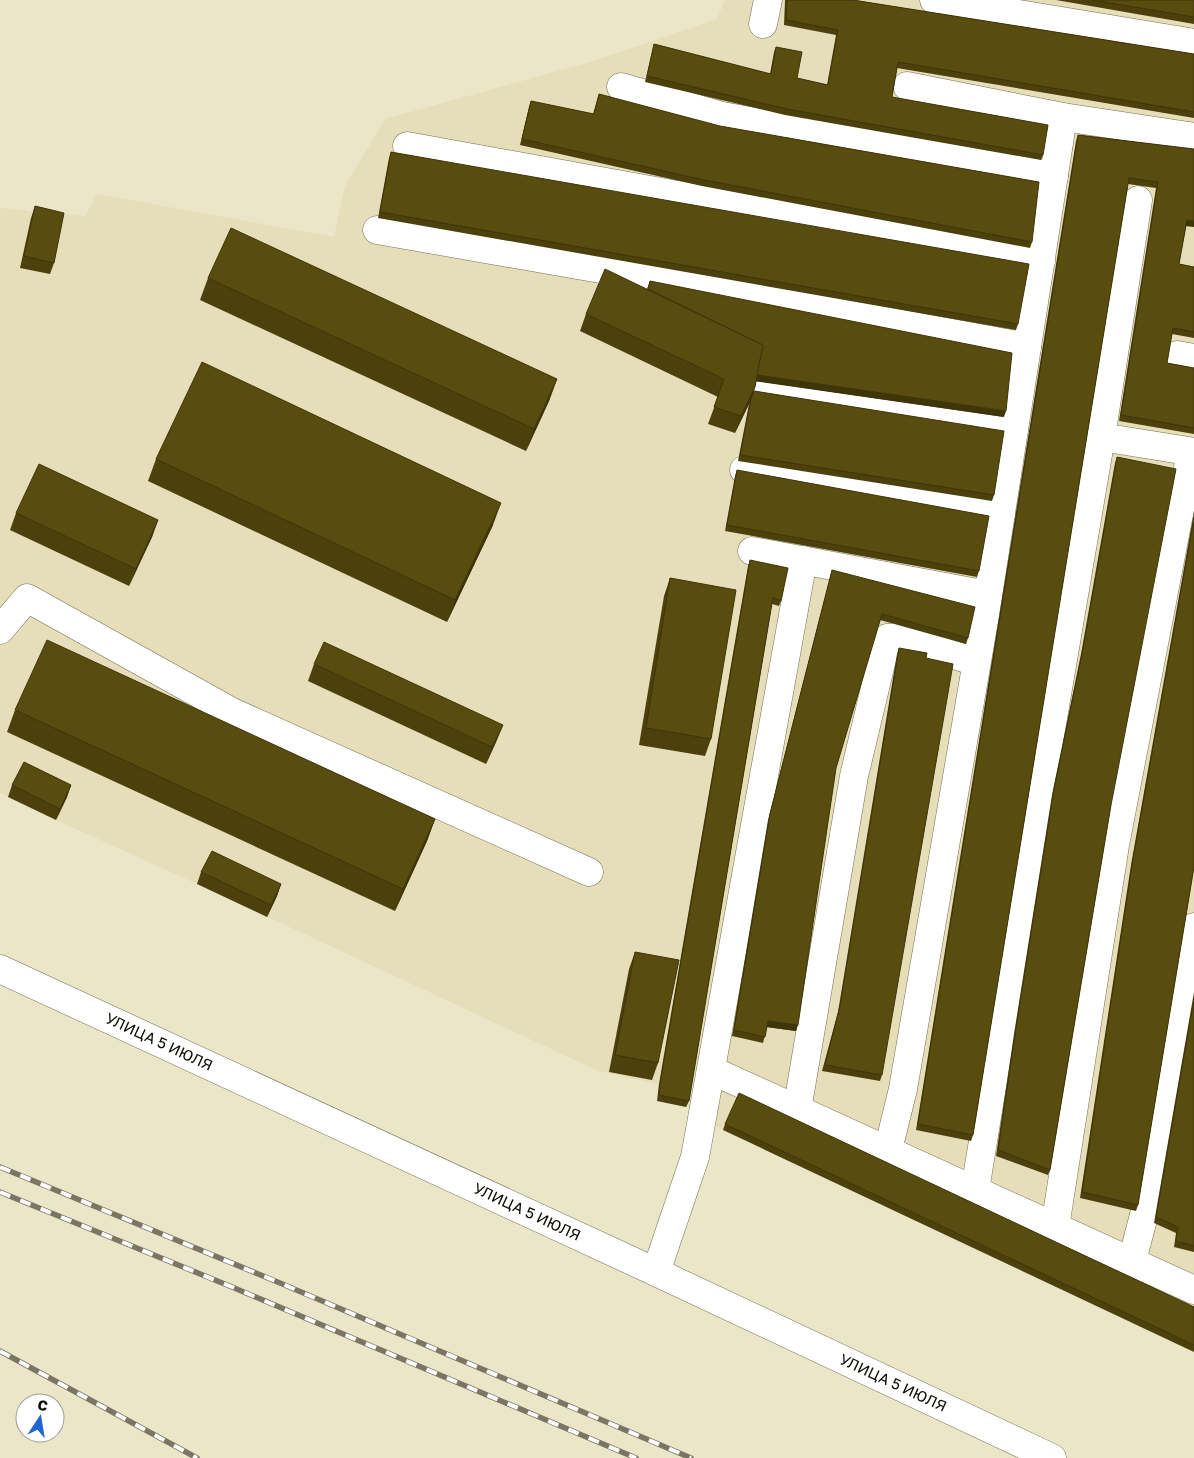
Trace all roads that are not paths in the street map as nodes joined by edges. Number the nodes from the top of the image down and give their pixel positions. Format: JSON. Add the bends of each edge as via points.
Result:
{"nodes":[{"id":1,"x":934,"y":0,"type":"edge"},
{"id":2,"x":1194,"y":43,"type":"edge"},
{"id":3,"x":907,"y":86,"type":"dead end"},
{"id":4,"x":621,"y":87,"type":"dead end"},
{"id":5,"x":1064,"y":117,"type":"junction"},
{"id":6,"x":1194,"y":137,"type":"edge"},
{"id":7,"x":407,"y":146,"type":"dead end"},
{"id":8,"x":1054,"y":176,"type":"junction"},
{"id":9,"x":1138,"y":200,"type":"dead end"},
{"id":10,"x":376,"y":230,"type":"dead end"},
{"id":11,"x":1041,"y":260,"type":"junction"},
{"id":12,"x":1027,"y":347,"type":"junction"},
{"id":13,"x":760,"y":390,"type":"edge"},
{"id":14,"x":1014,"y":429,"type":"junction"},
{"id":15,"x":1101,"y":437,"type":"junction"},
{"id":16,"x":1193,"y":452,"type":"edge"},
{"id":17,"x":744,"y":470,"type":"edge"},
{"id":18,"x":1001,"y":514,"type":"junction"},
{"id":19,"x":752,"y":551,"type":"dead end"},
{"id":20,"x":803,"y":560,"type":"junction"},
{"id":21,"x":988,"y":595,"type":"junction"},
{"id":22,"x":0,"y":630,"type":"edge"},
{"id":23,"x":976,"y":662,"type":"junction"},
{"id":24,"x":588,"y":872,"type":"dead end"},
{"id":25,"x":1194,"y":927,"type":"edge"},
{"id":26,"x":0,"y":969,"type":"edge"},
{"id":27,"x":711,"y":1070,"type":"junction"},
{"id":28,"x":797,"y":1110,"type":"junction"},
{"id":29,"x":888,"y":1150,"type":"junction"},
{"id":30,"x":975,"y":1190,"type":"junction"},
{"id":31,"x":1055,"y":1227,"type":"junction"},
{"id":32,"x":1132,"y":1261,"type":"junction"},
{"id":33,"x":656,"y":1272,"type":"junction"},
{"id":34,"x":1194,"y":1290,"type":"edge"},
{"id":35,"x":1052,"y":1458,"type":"edge"}],
"edges":[{"from":1,"to":2,"type":"main road"},
{"from":3,"to":5,"type":"main road"},
{"from":4,"to":8,"type":"main road","via":[[722,116]]},
{"from":5,"to":6,"type":"main road"},
{"from":5,"to":8,"type":"main road"},
{"from":7,"to":11,"type":"main road"},
{"from":8,"to":11,"type":"main road"},
{"from":9,"to":15,"type":"main road"},
{"from":10,"to":12,"type":"main road"},
{"from":11,"to":12,"type":"main road"},
{"from":12,"to":14,"type":"main road"},
{"from":13,"to":14,"type":"main road"},
{"from":14,"to":18,"type":"main road"},
{"from":15,"to":16,"type":"main road"},
{"from":15,"to":30,"type":"main road"},
{"from":16,"to":31,"type":"main road","via":[[1115,845]]},
{"from":17,"to":18,"type":"main road"},
{"from":18,"to":21,"type":"main road"},
{"from":19,"to":20,"type":"main road"},
{"from":20,"to":21,"type":"main road"},
{"from":20,"to":27,"type":"main road"},
{"from":21,"to":23,"type":"main road"},
{"from":22,"to":24,"type":"main road","via":[[27,598],[232,712]]},
{"from":23,"to":28,"type":"main road","via":[[898,637],[887,638],[854,776]]},
{"from":23,"to":29,"type":"main road","via":[[903,1089]]},
{"from":25,"to":32,"type":"main road","via":[[1144,1216]]},
{"from":26,"to":33,"type":"main road","name":"УЛИЦА 5 ИЮЛЯ"},
{"from":27,"to":28,"type":"main road"},
{"from":27,"to":33,"type":"main road","via":[[695,1158]]},
{"from":28,"to":29,"type":"main road"},
{"from":29,"to":30,"type":"main road"},
{"from":30,"to":31,"type":"main road"},
{"from":31,"to":32,"type":"main road"},
{"from":32,"to":34,"type":"main road"},
{"from":33,"to":35,"type":"main road","name":"УЛИЦА 5 ИЮЛЯ"}]}
